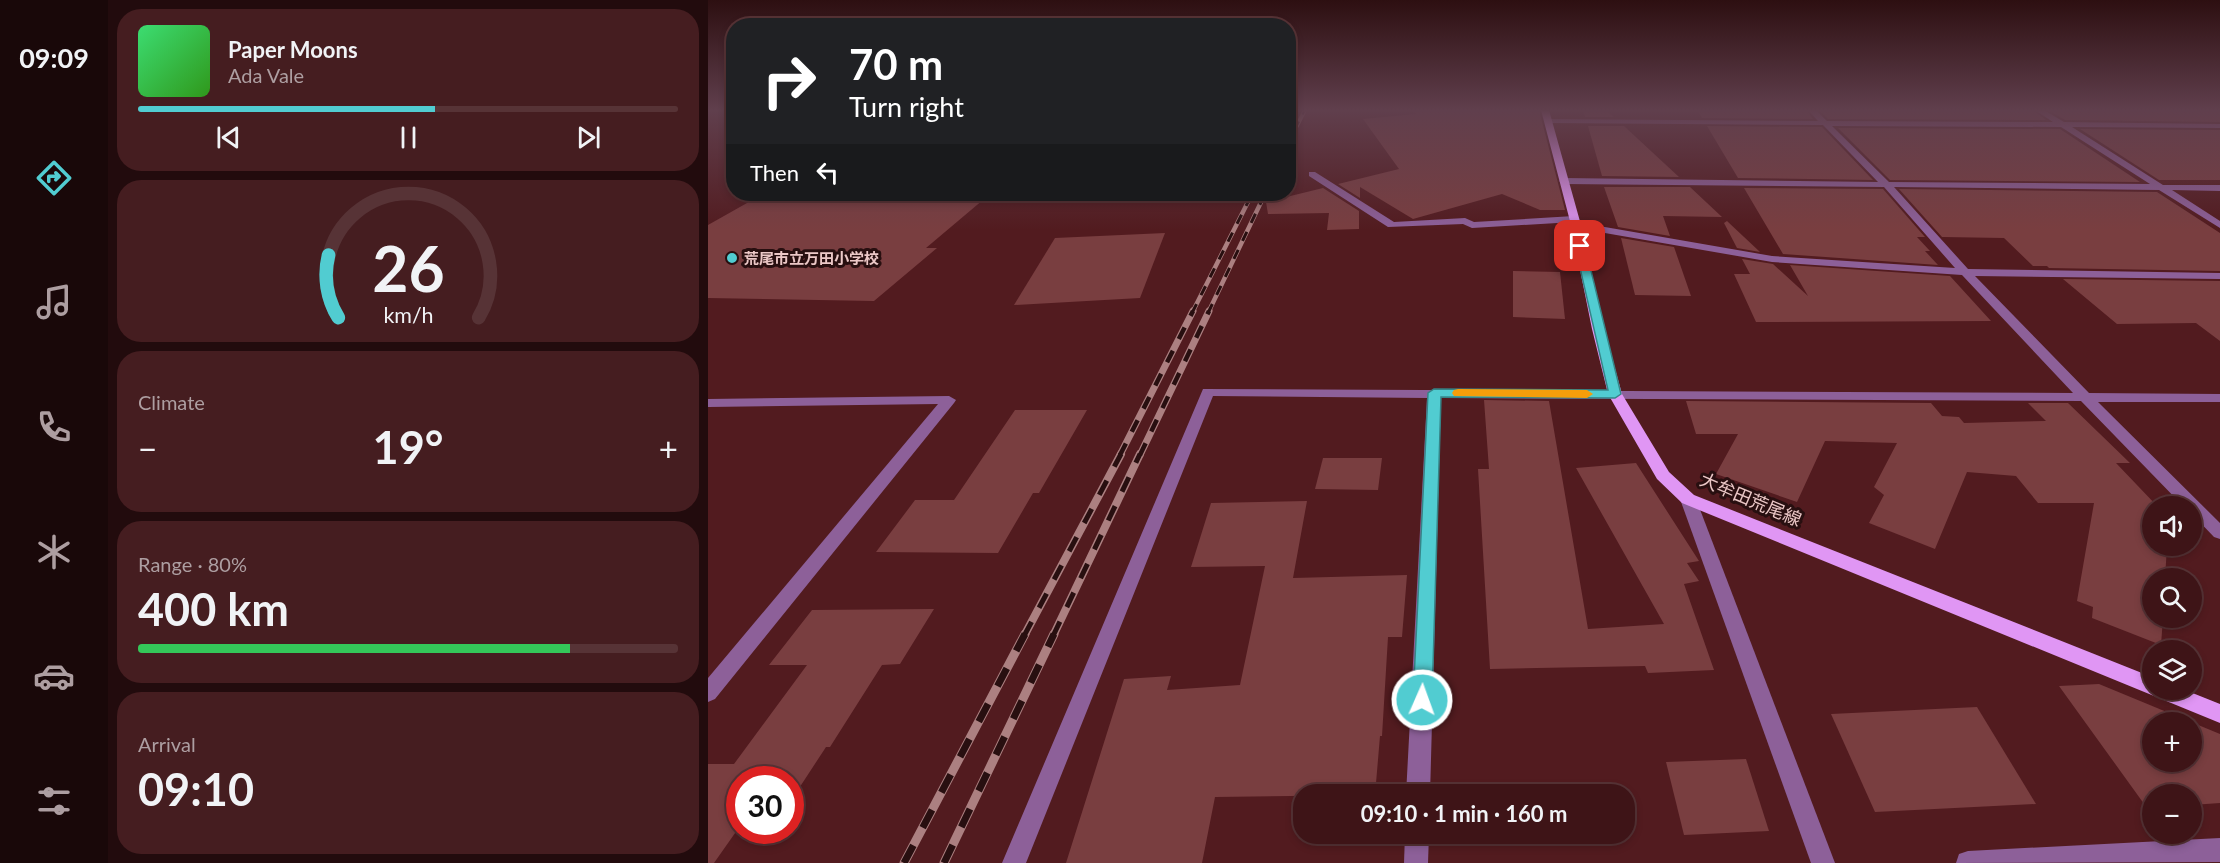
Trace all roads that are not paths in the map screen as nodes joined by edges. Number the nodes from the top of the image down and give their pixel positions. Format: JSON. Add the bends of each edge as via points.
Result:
{"nodes":[{"id":1,"x":1556,"y":150,"type":"edge"},
{"id":2,"x":1852,"y":150,"type":"edge"},
{"id":3,"x":2102,"y":150,"type":"edge"},
{"id":4,"x":1312,"y":174,"type":"dead end"},
{"id":5,"x":1564,"y":181,"type":"junction"},
{"id":6,"x":1886,"y":184,"type":"junction"},
{"id":7,"x":2162,"y":187,"type":"junction"},
{"id":8,"x":2220,"y":188,"type":"edge"},
{"id":9,"x":1575,"y":222,"type":"junction"},
{"id":10,"x":2220,"y":225,"type":"edge"},
{"id":11,"x":1965,"y":272,"type":"junction"},
{"id":12,"x":2220,"y":276,"type":"edge"},
{"id":13,"x":1434,"y":393,"type":"junction"},
{"id":14,"x":1615,"y":394,"type":"junction"},
{"id":15,"x":2083,"y":395,"type":"junction"},
{"id":16,"x":2220,"y":398,"type":"edge"},
{"id":17,"x":708,"y":403,"type":"edge"},
{"id":18,"x":1688,"y":499,"type":"junction"},
{"id":19,"x":2220,"y":533,"type":"edge"},
{"id":20,"x":2142,"y":682,"type":"edge"},
{"id":21,"x":708,"y":693,"type":"edge"},
{"id":22,"x":2186,"y":700,"type":"edge"},
{"id":23,"x":2220,"y":714,"type":"edge"},
{"id":24,"x":1418,"y":784,"type":"edge"},
{"id":25,"x":1417,"y":844,"type":"edge"},
{"id":26,"x":2220,"y":850,"type":"edge"},
{"id":27,"x":1014,"y":863,"type":"edge"},
{"id":28,"x":1416,"y":863,"type":"edge"},
{"id":29,"x":1823,"y":863,"type":"edge"},
{"id":30,"x":1968,"y":863,"type":"edge"}],
"edges":[{"from":1,"to":5,"type":"main road","name":"大牟田荒尾線"},
{"from":2,"to":6,"type":"street"},
{"from":3,"to":7,"type":"street"},
{"from":4,"to":9,"type":"street","via":[[1392,225]]},
{"from":5,"to":6,"type":"street"},
{"from":5,"to":9,"type":"main road","name":"大牟田荒尾線"},
{"from":6,"to":7,"type":"street"},
{"from":6,"to":11,"type":"street"},
{"from":7,"to":8,"type":"street"},
{"from":7,"to":10,"type":"street"},
{"from":9,"to":11,"type":"street","via":[[1772,259]]},
{"from":9,"to":14,"type":"main road","name":"大牟田荒尾線"},
{"from":11,"to":12,"type":"street"},
{"from":11,"to":15,"type":"street"},
{"from":13,"to":14,"type":"street"},
{"from":13,"to":24,"type":"street"},
{"from":13,"to":27,"type":"street","via":[[1208,392]]},
{"from":14,"to":15,"type":"street"},
{"from":14,"to":18,"type":"main road","name":"大牟田荒尾線","via":[[1663,476]]},
{"from":15,"to":16,"type":"street"},
{"from":15,"to":19,"type":"street"},
{"from":17,"to":21,"type":"street","via":[[949,400]]},
{"from":18,"to":20,"type":"main road","name":"大牟田荒尾線"},
{"from":18,"to":29,"type":"street"},
{"from":22,"to":23,"type":"main road"},
{"from":25,"to":28,"type":"street"},
{"from":26,"to":30,"type":"street"}]}
